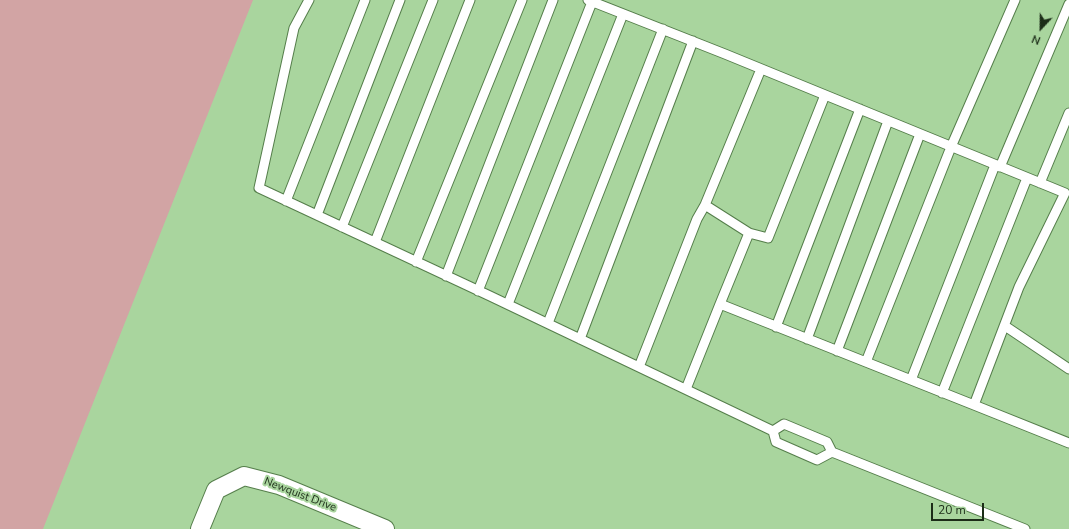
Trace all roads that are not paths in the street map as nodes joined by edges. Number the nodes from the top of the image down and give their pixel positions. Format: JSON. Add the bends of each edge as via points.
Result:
{"nodes":[{"id":1,"x":308,"y":0,"type":"edge"},
{"id":2,"x":365,"y":0,"type":"edge"},
{"id":3,"x":400,"y":0,"type":"edge"},
{"id":4,"x":433,"y":0,"type":"edge"},
{"id":5,"x":470,"y":0,"type":"edge"},
{"id":6,"x":522,"y":0,"type":"edge"},
{"id":7,"x":554,"y":0,"type":"edge"},
{"id":8,"x":1015,"y":0,"type":"edge"},
{"id":9,"x":590,"y":1,"type":"edge"},
{"id":10,"x":1069,"y":4,"type":"edge"},
{"id":11,"x":623,"y":14,"type":"junction"},
{"id":12,"x":663,"y":29,"type":"junction"},
{"id":13,"x":693,"y":41,"type":"junction"},
{"id":14,"x":761,"y":68,"type":"junction"},
{"id":15,"x":825,"y":94,"type":"junction"},
{"id":16,"x":860,"y":109,"type":"junction"},
{"id":17,"x":1069,"y":113,"type":"edge"},
{"id":18,"x":888,"y":121,"type":"junction"},
{"id":19,"x":920,"y":134,"type":"junction"},
{"id":20,"x":951,"y":147,"type":"junction"},
{"id":21,"x":998,"y":166,"type":"junction"},
{"id":22,"x":1027,"y":178,"type":"junction"},
{"id":23,"x":1040,"y":183,"type":"junction"},
{"id":24,"x":1067,"y":192,"type":"edge"},
{"id":25,"x":286,"y":201,"type":"junction"},
{"id":26,"x":705,"y":205,"type":"junction"},
{"id":27,"x":317,"y":215,"type":"junction"},
{"id":28,"x":342,"y":227,"type":"junction"},
{"id":29,"x":749,"y":233,"type":"junction"},
{"id":30,"x":375,"y":242,"type":"junction"},
{"id":31,"x":416,"y":262,"type":"junction"},
{"id":32,"x":446,"y":276,"type":"junction"},
{"id":33,"x":478,"y":290,"type":"junction"},
{"id":34,"x":508,"y":304,"type":"junction"},
{"id":35,"x":720,"y":304,"type":"junction"},
{"id":36,"x":548,"y":323,"type":"junction"},
{"id":37,"x":1005,"y":326,"type":"junction"},
{"id":38,"x":776,"y":327,"type":"junction"},
{"id":39,"x":580,"y":339,"type":"junction"},
{"id":40,"x":806,"y":339,"type":"junction"},
{"id":41,"x":837,"y":351,"type":"junction"},
{"id":42,"x":866,"y":362,"type":"junction"},
{"id":43,"x":639,"y":367,"type":"junction"},
{"id":44,"x":1069,"y":369,"type":"edge"},
{"id":45,"x":911,"y":380,"type":"junction"},
{"id":46,"x":686,"y":389,"type":"junction"},
{"id":47,"x":942,"y":393,"type":"junction"},
{"id":48,"x":974,"y":406,"type":"junction"},
{"id":49,"x":773,"y":431,"type":"junction"},
{"id":50,"x":1069,"y":443,"type":"edge"},
{"id":51,"x":832,"y":452,"type":"junction"},
{"id":52,"x":200,"y":529,"type":"edge"},
{"id":53,"x":385,"y":529,"type":"edge"},
{"id":54,"x":1025,"y":529,"type":"edge"}],
"edges":[{"from":1,"to":25,"type":"lane","via":[[294,28],[259,188]]},
{"from":2,"to":25,"type":"lane"},
{"from":3,"to":27,"type":"lane"},
{"from":4,"to":28,"type":"lane"},
{"from":5,"to":30,"type":"lane"},
{"from":6,"to":31,"type":"lane"},
{"from":7,"to":32,"type":"lane"},
{"from":8,"to":20,"type":"lane"},
{"from":9,"to":11,"type":"lane"},
{"from":9,"to":33,"type":"lane"},
{"from":10,"to":21,"type":"lane"},
{"from":11,"to":12,"type":"lane"},
{"from":11,"to":34,"type":"lane"},
{"from":12,"to":13,"type":"lane"},
{"from":12,"to":36,"type":"lane"},
{"from":13,"to":14,"type":"lane"},
{"from":13,"to":39,"type":"lane"},
{"from":14,"to":15,"type":"lane"},
{"from":14,"to":26,"type":"lane"},
{"from":15,"to":16,"type":"lane"},
{"from":15,"to":29,"type":"lane","via":[[768,238]]},
{"from":16,"to":18,"type":"lane"},
{"from":16,"to":38,"type":"lane"},
{"from":17,"to":23,"type":"lane"},
{"from":18,"to":19,"type":"lane"},
{"from":18,"to":40,"type":"lane"},
{"from":19,"to":20,"type":"lane"},
{"from":19,"to":41,"type":"lane"},
{"from":20,"to":21,"type":"lane"},
{"from":20,"to":42,"type":"lane"},
{"from":21,"to":22,"type":"lane"},
{"from":21,"to":45,"type":"lane"},
{"from":22,"to":23,"type":"lane"},
{"from":22,"to":47,"type":"lane"},
{"from":23,"to":24,"type":"lane"},
{"from":24,"to":37,"type":"lane","via":[[1020,287]]},
{"from":25,"to":27,"type":"lane"},
{"from":26,"to":29,"type":"lane"},
{"from":26,"to":43,"type":"lane","via":[[696,219]]},
{"from":27,"to":28,"type":"lane"},
{"from":28,"to":30,"type":"lane"},
{"from":29,"to":35,"type":"lane"},
{"from":30,"to":31,"type":"lane"},
{"from":31,"to":32,"type":"lane"},
{"from":32,"to":33,"type":"lane"},
{"from":33,"to":34,"type":"lane"},
{"from":34,"to":36,"type":"lane"},
{"from":35,"to":38,"type":"lane"},
{"from":35,"to":46,"type":"lane"},
{"from":36,"to":39,"type":"lane"},
{"from":37,"to":44,"type":"lane"},
{"from":37,"to":48,"type":"lane"},
{"from":38,"to":40,"type":"lane"},
{"from":39,"to":43,"type":"lane"},
{"from":40,"to":41,"type":"lane"},
{"from":41,"to":42,"type":"lane"},
{"from":42,"to":45,"type":"lane"},
{"from":43,"to":46,"type":"lane"},
{"from":45,"to":47,"type":"lane"},
{"from":46,"to":49,"type":"lane"},
{"from":47,"to":48,"type":"lane"},
{"from":48,"to":50,"type":"lane"},
{"from":49,"to":51,"type":"lane","via":[[784,424],[827,442]]},
{"from":49,"to":51,"type":"lane","via":[[776,442],[817,460]]},
{"from":51,"to":54,"type":"lane"},
{"from":52,"to":53,"type":"street","name":"Newquist Drive","via":[[216,490],[244,476],[279,485]]}]}
